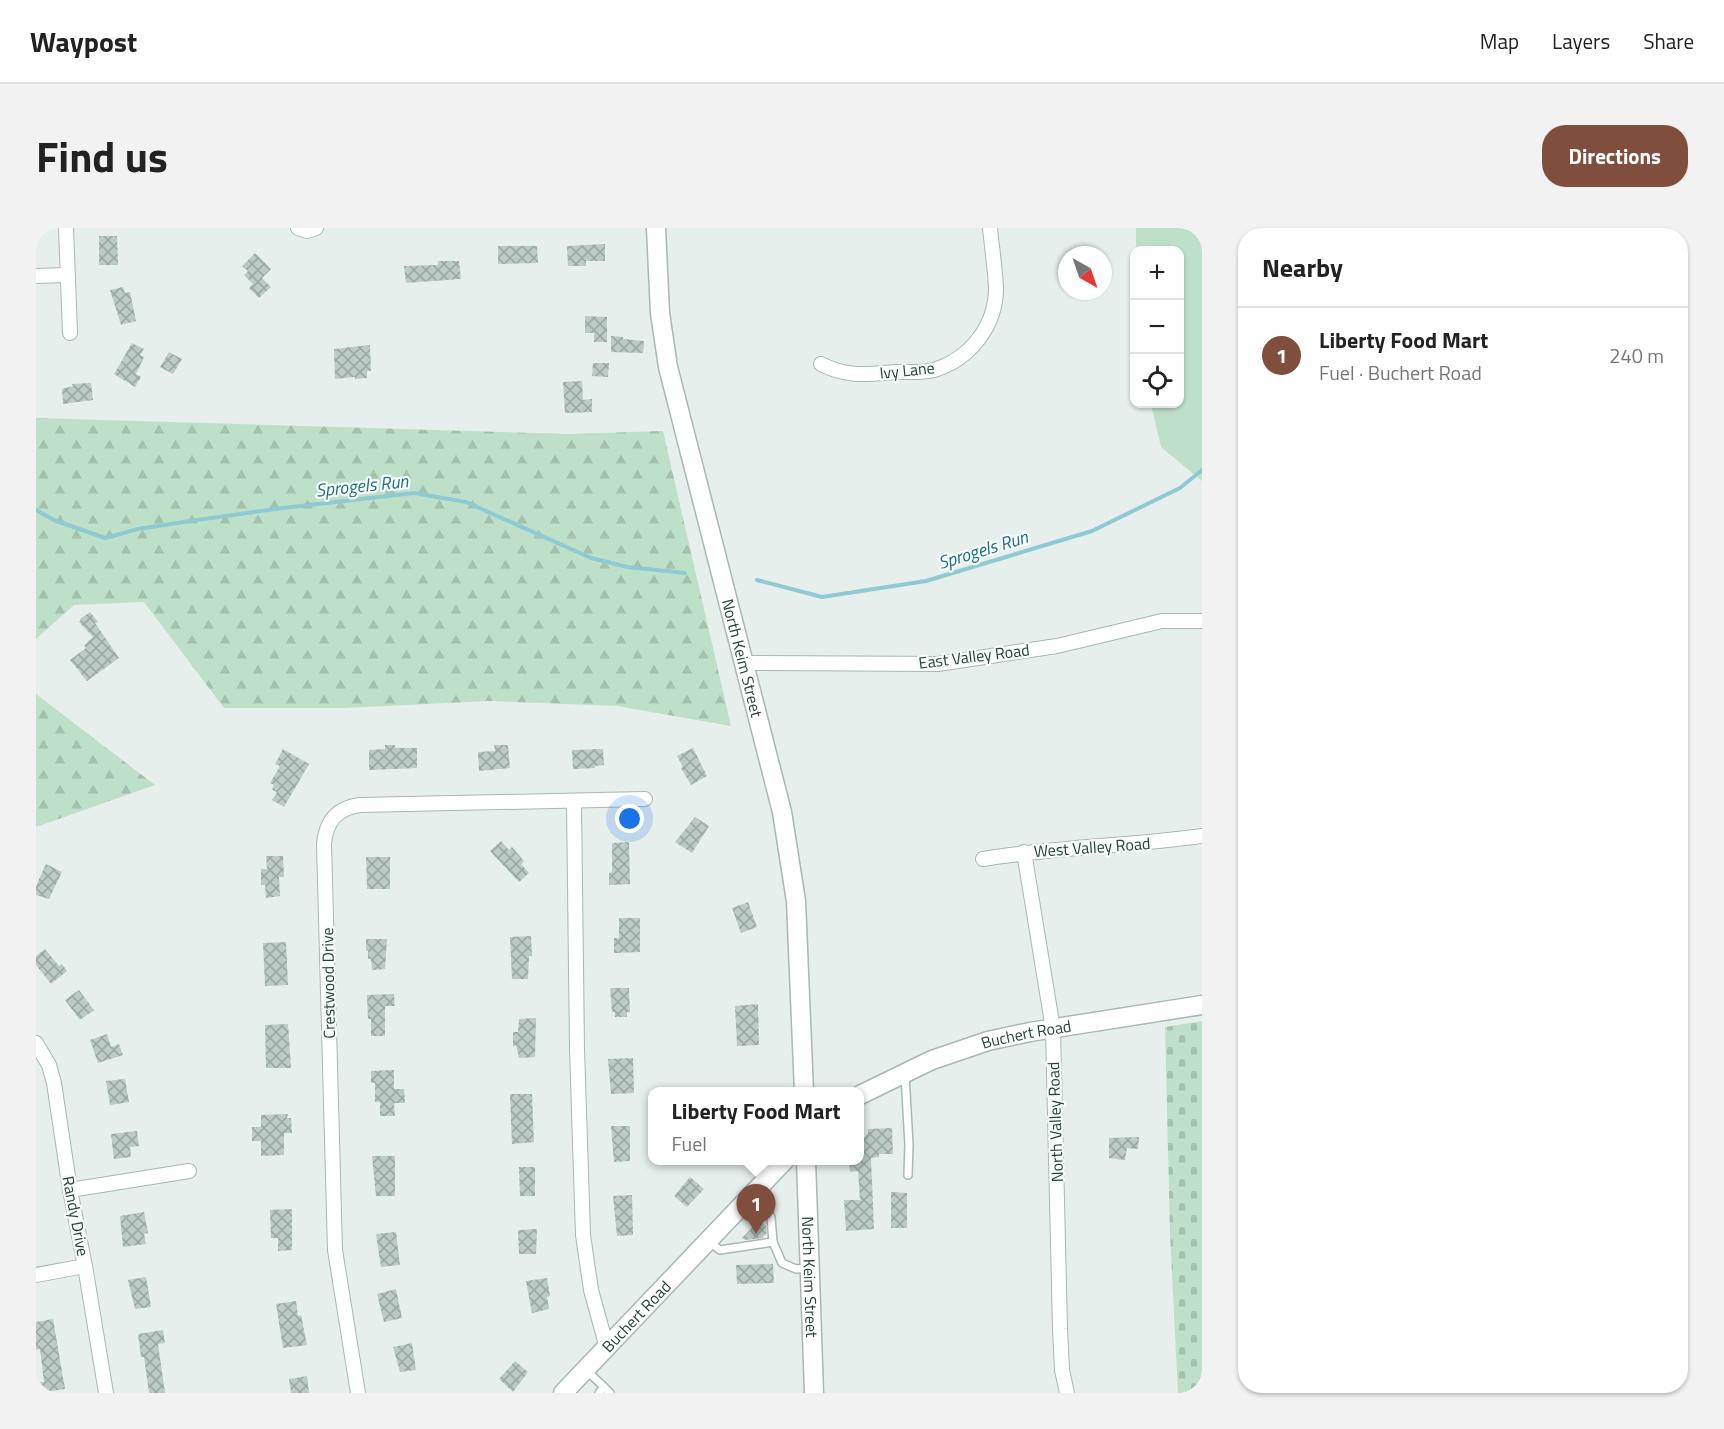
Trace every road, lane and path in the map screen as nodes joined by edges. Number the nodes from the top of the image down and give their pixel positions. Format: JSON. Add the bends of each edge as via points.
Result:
{"nodes":[{"id":1,"x":66,"y":228,"type":"edge"},
{"id":2,"x":298,"y":228,"type":"edge"},
{"id":3,"x":316,"y":228,"type":"edge"},
{"id":4,"x":656,"y":228,"type":"edge"},
{"id":5,"x":990,"y":228,"type":"edge"},
{"id":6,"x":67,"y":275,"type":"junction"},
{"id":7,"x":36,"y":276,"type":"edge"},
{"id":8,"x":70,"y":333,"type":"dead end"},
{"id":9,"x":821,"y":364,"type":"dead end"},
{"id":10,"x":1202,"y":621,"type":"edge"},
{"id":11,"x":744,"y":663,"type":"junction"},
{"id":12,"x":645,"y":799,"type":"dead end"},
{"id":13,"x":574,"y":802,"type":"junction"},
{"id":14,"x":1202,"y":836,"type":"edge"},
{"id":15,"x":1024,"y":852,"type":"junction"},
{"id":16,"x":983,"y":859,"type":"dead end"},
{"id":17,"x":1202,"y":1005,"type":"edge"},
{"id":18,"x":1053,"y":1029,"type":"junction"},
{"id":19,"x":36,"y":1043,"type":"edge"},
{"id":20,"x":905,"y":1072,"type":"junction"},
{"id":21,"x":804,"y":1087,"type":"edge"},
{"id":22,"x":864,"y":1093,"type":"edge"},
{"id":23,"x":781,"y":1165,"type":"edge"},
{"id":24,"x":806,"y":1165,"type":"edge"},
{"id":25,"x":189,"y":1171,"type":"dead end"},
{"id":26,"x":908,"y":1174,"type":"dead end"},
{"id":27,"x":70,"y":1190,"type":"junction"},
{"id":28,"x":753,"y":1194,"type":"junction"},
{"id":29,"x":708,"y":1241,"type":"junction"},
{"id":30,"x":773,"y":1242,"type":"junction"},
{"id":31,"x":85,"y":1266,"type":"junction"},
{"id":32,"x":809,"y":1268,"type":"junction"},
{"id":33,"x":36,"y":1275,"type":"edge"},
{"id":34,"x":607,"y":1348,"type":"junction"},
{"id":35,"x":585,"y":1370,"type":"junction"},
{"id":36,"x":601,"y":1390,"type":"edge"},
{"id":37,"x":106,"y":1393,"type":"edge"},
{"id":38,"x":358,"y":1393,"type":"edge"},
{"id":39,"x":563,"y":1393,"type":"edge"},
{"id":40,"x":610,"y":1393,"type":"edge"},
{"id":41,"x":814,"y":1393,"type":"edge"},
{"id":42,"x":1067,"y":1393,"type":"edge"}],
"edges":[{"from":1,"to":6,"type":"street"},
{"from":2,"to":3,"type":"street"},
{"from":4,"to":11,"type":"street","name":"North Keim Street","via":[[660,313],[668,367]]},
{"from":5,"to":9,"type":"street","name":"Ivy Lane","via":[[994,303],[986,327],[967,353],[932,371],[852,375]]},
{"from":6,"to":7,"type":"street"},
{"from":6,"to":8,"type":"street"},
{"from":10,"to":11,"type":"street","name":"East Valley Road","via":[[1162,621],[1057,646],[938,664]]},
{"from":11,"to":21,"type":"street","name":"North Keim Street","via":[[782,812],[792,869],[799,934]]},
{"from":12,"to":13,"type":"street","name":"Crestwood Drive"},
{"from":13,"to":34,"type":"street","via":[[583,1236],[591,1290]]},
{"from":13,"to":38,"type":"street","name":"Crestwood Drive","via":[[360,805],[335,814],[326,830],[335,1250]]},
{"from":14,"to":15,"type":"street","name":"West Valley Road"},
{"from":15,"to":16,"type":"street","name":"West Valley Road"},
{"from":15,"to":18,"type":"street","name":"North Valley Road"},
{"from":17,"to":18,"type":"street","name":"Buchert Road"},
{"from":18,"to":20,"type":"street","name":"Buchert Road","via":[[966,1047]]},
{"from":18,"to":42,"type":"street","name":"North Valley Road","via":[[1060,1329]]},
{"from":19,"to":27,"type":"street","name":"Randy Drive","via":[[54,1083]]},
{"from":20,"to":22,"type":"street","name":"Buchert Road"},
{"from":20,"to":26,"type":"lane"},
{"from":23,"to":28,"type":"street","name":"Buchert Road"},
{"from":24,"to":32,"type":"street","name":"North Keim Street"},
{"from":25,"to":27,"type":"street"},
{"from":27,"to":31,"type":"street","name":"Randy Drive"},
{"from":28,"to":29,"type":"street","name":"Buchert Road"},
{"from":28,"to":30,"type":"lane","via":[[771,1217]]},
{"from":29,"to":30,"type":"lane","via":[[720,1250]]},
{"from":29,"to":34,"type":"street","name":"Buchert Road"},
{"from":30,"to":32,"type":"lane","via":[[782,1263],[796,1269]]},
{"from":31,"to":33,"type":"street"},
{"from":31,"to":37,"type":"street","name":"Randy Drive"},
{"from":32,"to":41,"type":"street","name":"North Keim Street"},
{"from":34,"to":35,"type":"street","name":"Buchert Road"},
{"from":35,"to":36,"type":"lane"},
{"from":35,"to":39,"type":"street","name":"Buchert Road"},
{"from":36,"to":40,"type":"lane"}]}
